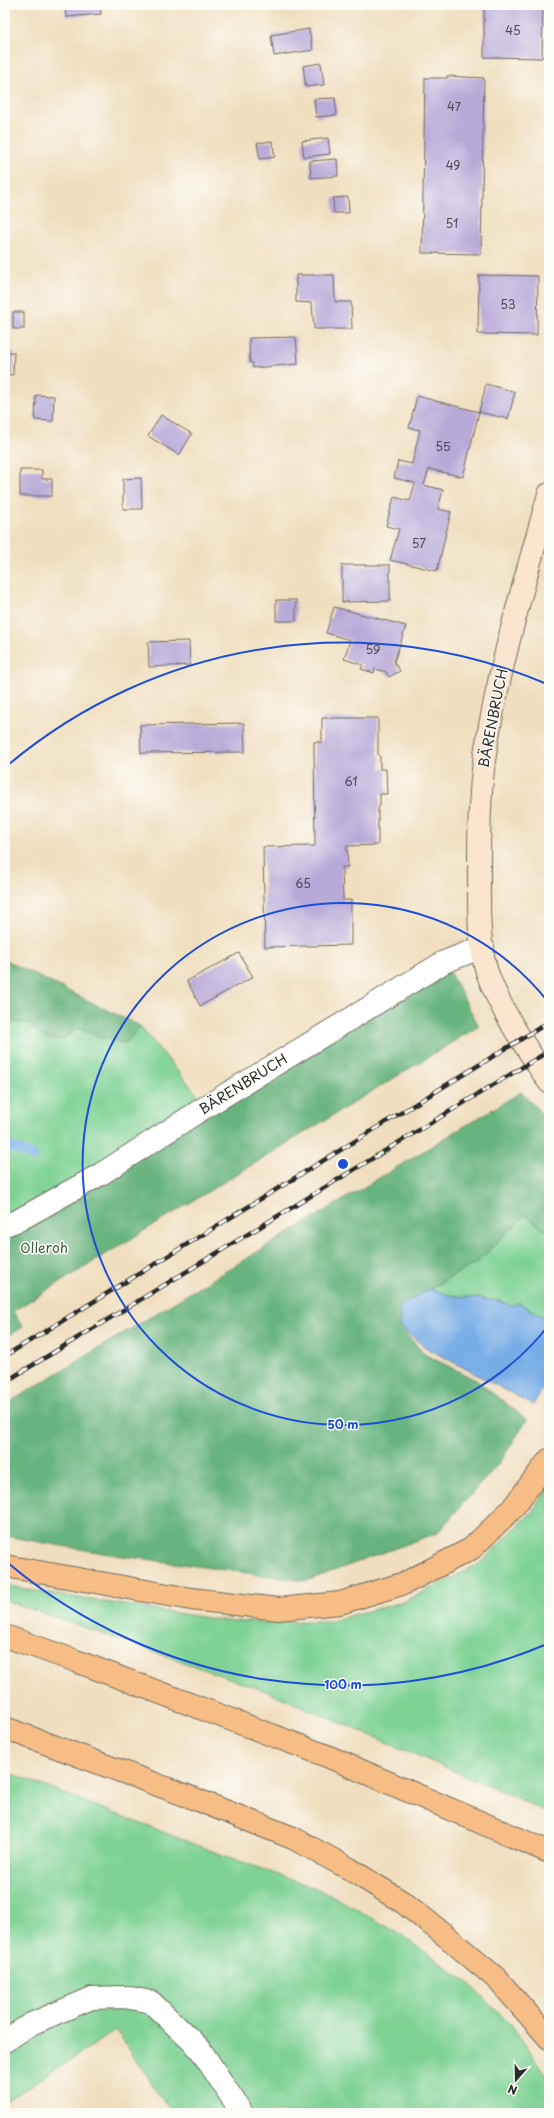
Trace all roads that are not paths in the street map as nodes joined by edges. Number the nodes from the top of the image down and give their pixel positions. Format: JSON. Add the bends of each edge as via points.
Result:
{"nodes":[{"id":1,"x":549,"y":494,"type":"edge"},
{"id":2,"x":483,"y":948,"type":"junction"},
{"id":3,"x":549,"y":1082,"type":"edge"},
{"id":4,"x":5,"y":1225,"type":"edge"},
{"id":5,"x":549,"y":1460,"type":"edge"},
{"id":6,"x":5,"y":1566,"type":"edge"},
{"id":7,"x":5,"y":1636,"type":"edge"},
{"id":8,"x":5,"y":1728,"type":"edge"},
{"id":9,"x":549,"y":1852,"type":"edge"},
{"id":10,"x":549,"y":2038,"type":"edge"},
{"id":11,"x":5,"y":2041,"type":"edge"},
{"id":12,"x":242,"y":2113,"type":"edge"}],
"edges":[{"from":1,"to":2,"type":"main road","name":"BÄRENBRUCH","via":[[515,615],[485,755],[479,816],[479,892]]},
{"from":2,"to":3,"type":"main road","name":"BÄRENBRUCH","via":[[487,971],[502,1006]]},
{"from":2,"to":4,"type":"street","name":"BÄRENBRUCH","via":[[444,962],[207,1106],[101,1174],[19,1220]]},
{"from":5,"to":6,"type":"highway","via":[[511,1510],[471,1549],[405,1583],[340,1604],[278,1609],[199,1600]]},
{"from":7,"to":9,"type":"highway","via":[[76,1660],[327,1756]]},
{"from":8,"to":10,"type":"highway","via":[[293,1838],[348,1868],[404,1903],[497,1979]]},
{"from":11,"to":12,"type":"street","via":[[31,2024],[92,1998],[125,1997],[151,2002],[200,2048]]}]}
